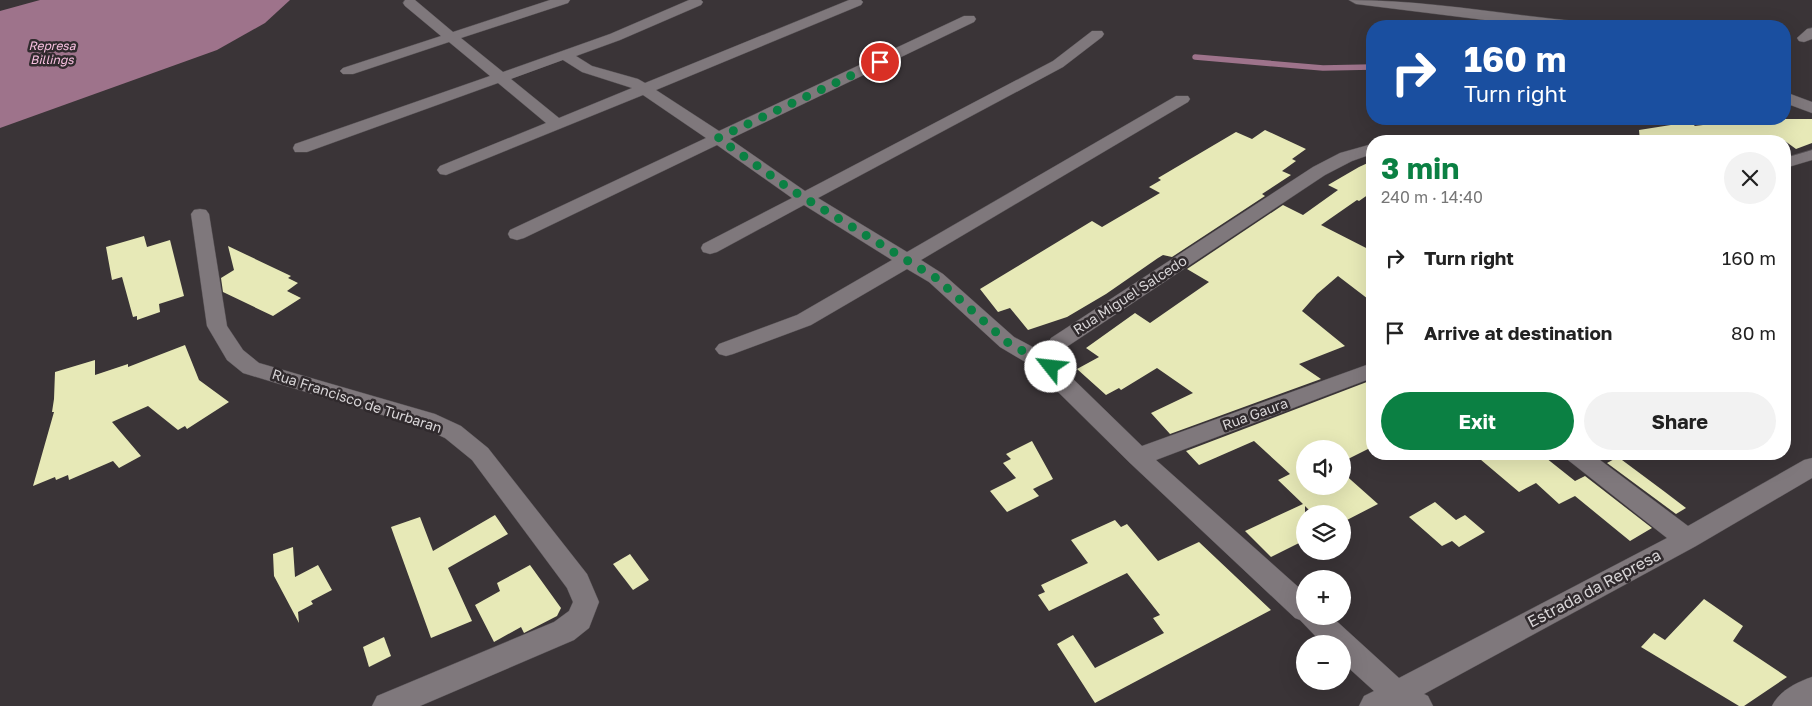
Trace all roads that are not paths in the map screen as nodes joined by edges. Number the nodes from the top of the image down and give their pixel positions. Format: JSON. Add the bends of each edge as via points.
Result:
{"nodes":[{"id":1,"x":563,"y":0,"type":"edge"},
{"id":2,"x":1356,"y":0,"type":"edge"},
{"id":3,"x":696,"y":2,"type":"dead end"},
{"id":4,"x":856,"y":2,"type":"dead end"},
{"id":5,"x":410,"y":4,"type":"dead end"},
{"id":6,"x":969,"y":19,"type":"dead end"},
{"id":7,"x":1517,"y":20,"type":"edge"},
{"id":8,"x":1097,"y":34,"type":"dead end"},
{"id":9,"x":451,"y":37,"type":"junction"},
{"id":10,"x":564,"y":55,"type":"junction"},
{"id":11,"x":348,"y":71,"type":"dead end"},
{"id":12,"x":500,"y":78,"type":"junction"},
{"id":13,"x":644,"y":89,"type":"junction"},
{"id":14,"x":1182,"y":99,"type":"dead end"},
{"id":15,"x":1791,"y":99,"type":"edge"},
{"id":16,"x":1812,"y":108,"type":"edge"},
{"id":17,"x":558,"y":124,"type":"junction"},
{"id":18,"x":718,"y":138,"type":"junction"},
{"id":19,"x":301,"y":148,"type":"dead end"},
{"id":20,"x":1366,"y":150,"type":"edge"},
{"id":21,"x":1812,"y":155,"type":"edge"},
{"id":22,"x":1791,"y":161,"type":"edge"},
{"id":23,"x":446,"y":170,"type":"dead end"},
{"id":24,"x":804,"y":198,"type":"junction"},
{"id":25,"x":200,"y":214,"type":"dead end"},
{"id":26,"x":517,"y":234,"type":"dead end"},
{"id":27,"x":710,"y":248,"type":"dead end"},
{"id":28,"x":906,"y":260,"type":"junction"},
{"id":29,"x":726,"y":349,"type":"dead end"},
{"id":30,"x":1051,"y":367,"type":"junction"},
{"id":31,"x":1366,"y":372,"type":"edge"},
{"id":32,"x":1138,"y":457,"type":"junction"},
{"id":33,"x":1584,"y":460,"type":"edge"},
{"id":34,"x":1812,"y":467,"type":"edge"},
{"id":35,"x":1687,"y":539,"type":"junction"},
{"id":36,"x":1296,"y":602,"type":"edge"},
{"id":37,"x":1322,"y":625,"type":"edge"},
{"id":38,"x":1332,"y":635,"type":"edge"},
{"id":39,"x":1351,"y":654,"type":"edge"},
{"id":40,"x":1812,"y":690,"type":"edge"},
{"id":41,"x":1396,"y":702,"type":"edge"},
{"id":42,"x":387,"y":706,"type":"edge"},
{"id":43,"x":1787,"y":706,"type":"edge"}],
"edges":[{"from":1,"to":9,"type":"street"},
{"from":2,"to":7,"type":"street"},
{"from":3,"to":10,"type":"street"},
{"from":4,"to":13,"type":"street"},
{"from":5,"to":9,"type":"street"},
{"from":6,"to":18,"type":"street"},
{"from":8,"to":24,"type":"street","via":[[1058,64]]},
{"from":9,"to":11,"type":"street"},
{"from":9,"to":12,"type":"street"},
{"from":10,"to":12,"type":"street"},
{"from":10,"to":13,"type":"street","via":[[586,69],[633,82]]},
{"from":12,"to":17,"type":"street"},
{"from":12,"to":19,"type":"street"},
{"from":13,"to":17,"type":"street"},
{"from":13,"to":18,"type":"street"},
{"from":14,"to":28,"type":"street"},
{"from":15,"to":16,"type":"street"},
{"from":17,"to":23,"type":"street"},
{"from":18,"to":24,"type":"street"},
{"from":18,"to":26,"type":"street"},
{"from":20,"to":30,"type":"street","name":"Rua Miguel Salcedo","via":[[1319,171],[1058,343],[1050,355]]},
{"from":21,"to":22,"type":"street"},
{"from":24,"to":27,"type":"street"},
{"from":24,"to":28,"type":"street"},
{"from":25,"to":42,"type":"street","name":"Rua Francisco de Turbaran","via":[[217,326],[235,355],[251,368],[427,420],[454,432],[480,454],[578,582],[586,602],[579,620],[564,631]]},
{"from":28,"to":29,"type":"street","via":[[804,320]]},
{"from":28,"to":30,"type":"street","via":[[936,278],[1007,342]]},
{"from":30,"to":32,"type":"street","via":[[1061,381]]},
{"from":31,"to":32,"type":"street","name":"Rua Gaura"},
{"from":32,"to":36,"type":"street"},
{"from":33,"to":35,"type":"street"},
{"from":34,"to":35,"type":"street","name":"Estrada da Represa"},
{"from":35,"to":41,"type":"street","name":"Estrada da Represa"},
{"from":37,"to":38,"type":"street"},
{"from":39,"to":41,"type":"street"},
{"from":40,"to":43,"type":"street"}]}
